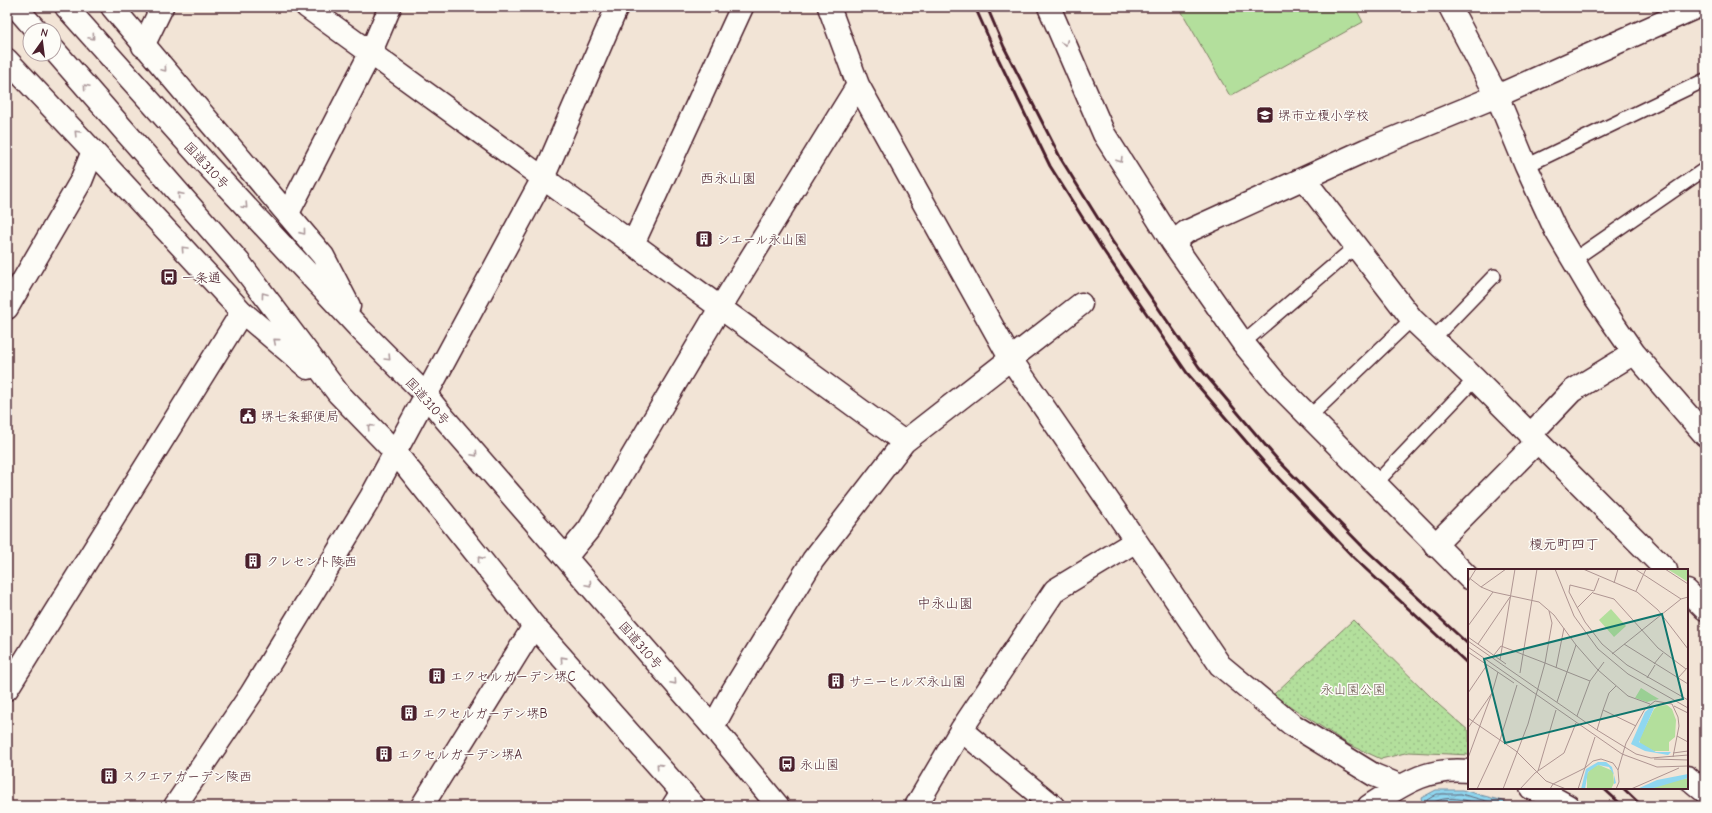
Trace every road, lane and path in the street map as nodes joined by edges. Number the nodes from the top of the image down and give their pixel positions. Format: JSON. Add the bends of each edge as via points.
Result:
{"nodes":[{"id":1,"x":16,"y":7,"type":"edge"},
{"id":2,"x":66,"y":7,"type":"edge"},
{"id":3,"x":112,"y":7,"type":"edge"},
{"id":4,"x":162,"y":7,"type":"edge"},
{"id":5,"x":307,"y":7,"type":"edge"},
{"id":6,"x":390,"y":7,"type":"edge"},
{"id":7,"x":617,"y":7,"type":"edge"},
{"id":8,"x":742,"y":7,"type":"edge"},
{"id":9,"x":829,"y":7,"type":"edge"},
{"id":10,"x":1050,"y":7,"type":"edge"},
{"id":11,"x":1450,"y":7,"type":"edge"},
{"id":12,"x":1697,"y":7,"type":"edge"},
{"id":13,"x":29,"y":22,"type":"edge"},
{"id":14,"x":143,"y":46,"type":"junction"},
{"id":15,"x":370,"y":54,"type":"junction"},
{"id":16,"x":62,"y":59,"type":"edge"},
{"id":17,"x":8,"y":63,"type":"edge"},
{"id":18,"x":1705,"y":80,"type":"edge"},
{"id":19,"x":858,"y":86,"type":"junction"},
{"id":20,"x":1497,"y":96,"type":"junction"},
{"id":21,"x":94,"y":151,"type":"junction"},
{"id":22,"x":1526,"y":166,"type":"junction"},
{"id":23,"x":1705,"y":170,"type":"edge"},
{"id":24,"x":543,"y":178,"type":"junction"},
{"id":25,"x":1304,"y":179,"type":"junction"},
{"id":26,"x":288,"y":213,"type":"junction"},
{"id":27,"x":1173,"y":243,"type":"junction"},
{"id":28,"x":633,"y":244,"type":"junction"},
{"id":29,"x":1356,"y":246,"type":"junction"},
{"id":30,"x":1573,"y":260,"type":"junction"},
{"id":31,"x":1494,"y":276,"type":"dead end"},
{"id":32,"x":1081,"y":304,"type":"dead end"},
{"id":33,"x":7,"y":308,"type":"edge"},
{"id":34,"x":720,"y":308,"type":"junction"},
{"id":35,"x":242,"y":312,"type":"junction"},
{"id":36,"x":1412,"y":319,"type":"junction"},
{"id":37,"x":361,"y":330,"type":"junction"},
{"id":38,"x":1433,"y":339,"type":"junction"},
{"id":39,"x":1243,"y":343,"type":"junction"},
{"id":40,"x":1634,"y":353,"type":"junction"},
{"id":41,"x":1010,"y":358,"type":"junction"},
{"id":42,"x":1475,"y":378,"type":"junction"},
{"id":43,"x":338,"y":393,"type":"junction"},
{"id":44,"x":425,"y":394,"type":"junction"},
{"id":45,"x":1309,"y":417,"type":"junction"},
{"id":46,"x":1705,"y":435,"type":"edge"},
{"id":47,"x":1534,"y":438,"type":"junction"},
{"id":48,"x":904,"y":442,"type":"junction"},
{"id":49,"x":394,"y":452,"type":"junction"},
{"id":50,"x":1375,"y":484,"type":"junction"},
{"id":51,"x":1136,"y":541,"type":"junction"},
{"id":52,"x":1435,"y":545,"type":"junction"},
{"id":53,"x":566,"y":557,"type":"junction"},
{"id":54,"x":1665,"y":569,"type":"edge"},
{"id":55,"x":1468,"y":577,"type":"edge"},
{"id":56,"x":1688,"y":592,"type":"edge"},
{"id":57,"x":1705,"y":609,"type":"edge"},
{"id":58,"x":534,"y":626,"type":"junction"},
{"id":59,"x":7,"y":689,"type":"edge"},
{"id":60,"x":713,"y":727,"type":"junction"},
{"id":61,"x":961,"y":730,"type":"junction"},
{"id":62,"x":1468,"y":771,"type":"edge"},
{"id":63,"x":1688,"y":778,"type":"edge"},
{"id":64,"x":1401,"y":786,"type":"junction"},
{"id":65,"x":1532,"y":789,"type":"edge"},
{"id":66,"x":1705,"y":792,"type":"edge"},
{"id":67,"x":683,"y":801,"type":"edge"},
{"id":68,"x":175,"y":806,"type":"edge"},
{"id":69,"x":422,"y":806,"type":"edge"},
{"id":70,"x":778,"y":806,"type":"edge"},
{"id":71,"x":916,"y":806,"type":"edge"},
{"id":72,"x":1053,"y":806,"type":"edge"},
{"id":73,"x":1369,"y":806,"type":"edge"},
{"id":74,"x":1568,"y":806,"type":"edge"}],
"edges":[{"from":1,"to":13,"type":"main road"},
{"from":2,"to":37,"type":"main road","name":"国道310号","one_way":true,"via":[[208,166]]},
{"from":3,"to":14,"type":"main road"},
{"from":4,"to":14,"type":"main road"},
{"from":5,"to":15,"type":"main road"},
{"from":6,"to":15,"type":"main road"},
{"from":7,"to":24,"type":"main road"},
{"from":8,"to":28,"type":"main road"},
{"from":9,"to":19,"type":"main road"},
{"from":10,"to":27,"type":"main road","one_way":true,"via":[[1104,134]]},
{"from":11,"to":20,"type":"main road"},
{"from":12,"to":20,"type":"main road"},
{"from":14,"to":26,"type":"main road","one_way":true},
{"from":15,"to":24,"type":"main road"},
{"from":15,"to":26,"type":"main road"},
{"from":43,"to":16,"type":"main road","one_way":true,"via":[[239,262]]},
{"from":21,"to":17,"type":"main road","one_way":true},
{"from":18,"to":22,"type":"lane"},
{"from":19,"to":34,"type":"main road"},
{"from":19,"to":41,"type":"main road"},
{"from":20,"to":22,"type":"main road"},
{"from":20,"to":25,"type":"main road","via":[[1366,150]]},
{"from":21,"to":33,"type":"main road","via":[[81,181]]},
{"from":35,"to":21,"type":"main road","one_way":true},
{"from":22,"to":30,"type":"main road","via":[[1556,231]]},
{"from":23,"to":30,"type":"lane"},
{"from":24,"to":28,"type":"main road"},
{"from":24,"to":44,"type":"main road"},
{"from":25,"to":27,"type":"main road","via":[[1186,232]]},
{"from":25,"to":29,"type":"main road"},
{"from":26,"to":37,"type":"main road","one_way":true,"via":[[323,256]]},
{"from":27,"to":39,"type":"main road"},
{"from":28,"to":34,"type":"main road"},
{"from":29,"to":36,"type":"main road"},
{"from":29,"to":39,"type":"lane"},
{"from":30,"to":40,"type":"main road","via":[[1595,298]]},
{"from":31,"to":38,"type":"lane"},
{"from":32,"to":41,"type":"main road"},
{"from":34,"to":48,"type":"main road"},
{"from":34,"to":53,"type":"main road","via":[[589,529]]},
{"from":43,"to":35,"type":"main road","one_way":true},
{"from":35,"to":59,"type":"main road"},
{"from":36,"to":38,"type":"main road"},
{"from":36,"to":45,"type":"lane"},
{"from":37,"to":44,"type":"main road","name":"国道310号","one_way":true},
{"from":38,"to":42,"type":"main road"},
{"from":39,"to":45,"type":"main road","via":[[1274,382]]},
{"from":40,"to":46,"type":"main road"},
{"from":40,"to":47,"type":"main road","via":[[1572,392]]},
{"from":41,"to":48,"type":"main road"},
{"from":41,"to":51,"type":"main road"},
{"from":42,"to":47,"type":"main road"},
{"from":42,"to":50,"type":"lane"},
{"from":49,"to":43,"type":"main road","one_way":true},
{"from":44,"to":49,"type":"main road"},
{"from":44,"to":53,"type":"main road","name":"国道310号","one_way":true},
{"from":45,"to":50,"type":"main road"},
{"from":47,"to":52,"type":"main road"},
{"from":47,"to":54,"type":"main road"},
{"from":48,"to":60,"type":"main road","via":[[813,560]]},
{"from":58,"to":49,"type":"main road","one_way":true},
{"from":49,"to":68,"type":"main road","via":[[371,496],[251,694]]},
{"from":50,"to":52,"type":"main road"},
{"from":51,"to":61,"type":"main road","via":[[1055,590]]},
{"from":51,"to":64,"type":"main road","via":[[1220,665],[1291,724],[1374,775]]},
{"from":52,"to":55,"type":"main road"},
{"from":53,"to":60,"type":"main road","name":"国道310号","one_way":true},
{"from":56,"to":57,"type":"main road"},
{"from":67,"to":58,"type":"main road","one_way":true},
{"from":58,"to":69,"type":"main road"},
{"from":60,"to":70,"type":"main road","name":"国道310号"},
{"from":61,"to":71,"type":"main road"},
{"from":61,"to":72,"type":"main road"},
{"from":62,"to":64,"type":"main road","via":[[1452,769],[1434,772]]},
{"from":63,"to":66,"type":"main road"},
{"from":64,"to":73,"type":"main road"},
{"from":65,"to":74,"type":"main road"}]}
